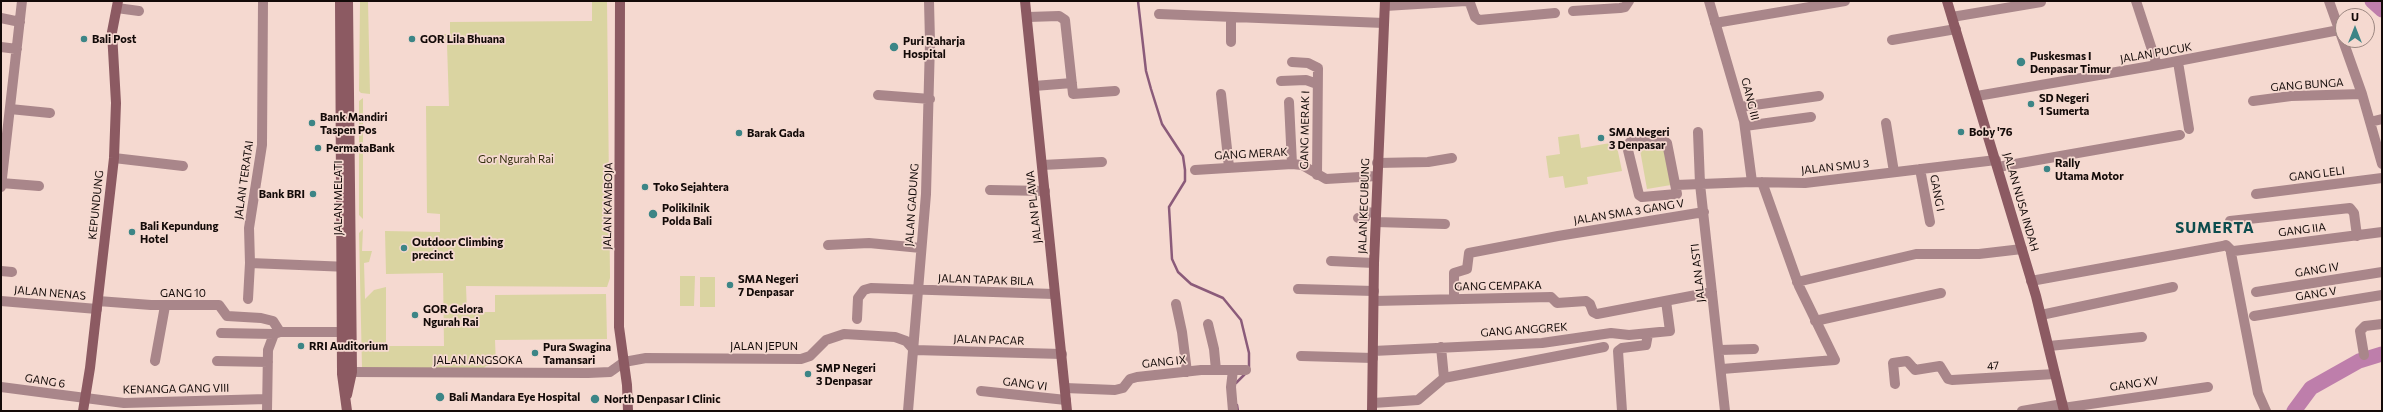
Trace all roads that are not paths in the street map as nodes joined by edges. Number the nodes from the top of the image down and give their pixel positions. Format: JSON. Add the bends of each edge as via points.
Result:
{"nodes":[{"id":1,"x":22,"y":1,"type":"edge"},
{"id":2,"x":263,"y":1,"type":"edge"},
{"id":3,"x":340,"y":1,"type":"edge"},
{"id":4,"x":348,"y":1,"type":"edge"},
{"id":5,"x":620,"y":1,"type":"edge"},
{"id":6,"x":929,"y":1,"type":"edge"},
{"id":7,"x":1025,"y":1,"type":"edge"},
{"id":8,"x":1629,"y":1,"type":"edge"},
{"id":9,"x":1710,"y":1,"type":"edge"},
{"id":10,"x":1845,"y":1,"type":"edge"},
{"id":11,"x":1947,"y":1,"type":"edge"},
{"id":12,"x":2136,"y":1,"type":"edge"},
{"id":13,"x":2329,"y":1,"type":"edge"},
{"id":14,"x":2041,"y":2,"type":"edge"},
{"id":15,"x":1385,"y":3,"type":"edge"},
{"id":16,"x":117,"y":5,"type":"edge"},
{"id":17,"x":139,"y":11,"type":"dead end"},
{"id":18,"x":1573,"y":12,"type":"dead end"},
{"id":19,"x":1555,"y":13,"type":"dead end"},
{"id":20,"x":1159,"y":14,"type":"dead end"},
{"id":21,"x":1028,"y":17,"type":"junction"},
{"id":22,"x":1231,"y":17,"type":"junction"},
{"id":23,"x":1952,"y":17,"type":"junction"},
{"id":24,"x":1,"y":18,"type":"edge"},
{"id":25,"x":2335,"y":18,"type":"edge"},
{"id":26,"x":20,"y":22,"type":"junction"},
{"id":27,"x":1384,"y":23,"type":"junction"},
{"id":28,"x":1715,"y":23,"type":"junction"},
{"id":29,"x":1956,"y":29,"type":"junction"},
{"id":30,"x":2335,"y":31,"type":"edge"},
{"id":31,"x":1892,"y":40,"type":"dead end"},
{"id":32,"x":1231,"y":42,"type":"dead end"},
{"id":33,"x":1,"y":47,"type":"edge"},
{"id":34,"x":2345,"y":48,"type":"edge"},
{"id":35,"x":17,"y":49,"type":"junction"},
{"id":36,"x":1292,"y":62,"type":"dead end"},
{"id":37,"x":2178,"y":62,"type":"junction"},
{"id":38,"x":2157,"y":66,"type":"junction"},
{"id":39,"x":1281,"y":81,"type":"dead end"},
{"id":40,"x":1072,"y":83,"type":"junction"},
{"id":41,"x":1317,"y":84,"type":"junction"},
{"id":42,"x":1034,"y":86,"type":"junction"},
{"id":43,"x":1115,"y":91,"type":"dead end"},
{"id":44,"x":1220,"y":94,"type":"dead end"},
{"id":45,"x":2362,"y":94,"type":"junction"},
{"id":46,"x":878,"y":95,"type":"dead end"},
{"id":47,"x":1819,"y":96,"type":"dead end"},
{"id":48,"x":1977,"y":96,"type":"junction"},
{"id":49,"x":930,"y":99,"type":"junction"},
{"id":50,"x":2253,"y":101,"type":"dead end"},
{"id":51,"x":1289,"y":102,"type":"dead end"},
{"id":52,"x":1740,"y":107,"type":"junction"},
{"id":53,"x":10,"y":109,"type":"junction"},
{"id":54,"x":50,"y":113,"type":"dead end"},
{"id":55,"x":1811,"y":117,"type":"dead end"},
{"id":56,"x":2382,"y":118,"type":"edge"},
{"id":57,"x":2370,"y":122,"type":"junction"},
{"id":58,"x":1886,"y":123,"type":"dead end"},
{"id":59,"x":1744,"y":126,"type":"junction"},
{"id":60,"x":2190,"y":129,"type":"dead end"},
{"id":61,"x":1698,"y":132,"type":"dead end"},
{"id":62,"x":2180,"y":134,"type":"dead end"},
{"id":63,"x":3,"y":152,"type":"edge"},
{"id":64,"x":114,"y":158,"type":"junction"},
{"id":65,"x":1452,"y":158,"type":"dead end"},
{"id":66,"x":1102,"y":162,"type":"dead end"},
{"id":67,"x":1377,"y":163,"type":"junction"},
{"id":68,"x":1292,"y":164,"type":"junction"},
{"id":69,"x":1997,"y":164,"type":"junction"},
{"id":70,"x":2382,"y":164,"type":"edge"},
{"id":71,"x":1042,"y":165,"type":"junction"},
{"id":72,"x":183,"y":166,"type":"dead end"},
{"id":73,"x":1230,"y":167,"type":"junction"},
{"id":74,"x":1920,"y":169,"type":"junction"},
{"id":75,"x":1195,"y":170,"type":"dead end"},
{"id":76,"x":1894,"y":172,"type":"junction"},
{"id":77,"x":1317,"y":175,"type":"junction"},
{"id":78,"x":1377,"y":176,"type":"junction"},
{"id":79,"x":2382,"y":178,"type":"edge"},
{"id":80,"x":1757,"y":182,"type":"junction"},
{"id":81,"x":1,"y":183,"type":"edge"},
{"id":82,"x":1700,"y":184,"type":"junction"},
{"id":83,"x":1676,"y":185,"type":"junction"},
{"id":84,"x":39,"y":186,"type":"dead end"},
{"id":85,"x":1,"y":187,"type":"edge"},
{"id":86,"x":990,"y":190,"type":"dead end"},
{"id":87,"x":1045,"y":191,"type":"junction"},
{"id":88,"x":2256,"y":194,"type":"dead end"},
{"id":89,"x":1704,"y":212,"type":"junction"},
{"id":90,"x":1358,"y":218,"type":"dead end"},
{"id":91,"x":1376,"y":218,"type":"junction"},
{"id":92,"x":2230,"y":220,"type":"dead end"},
{"id":93,"x":1930,"y":222,"type":"dead end"},
{"id":94,"x":1445,"y":224,"type":"dead end"},
{"id":95,"x":2382,"y":232,"type":"edge"},
{"id":96,"x":2357,"y":236,"type":"junction"},
{"id":97,"x":828,"y":245,"type":"dead end"},
{"id":98,"x":921,"y":248,"type":"junction"},
{"id":99,"x":2022,"y":249,"type":"junction"},
{"id":100,"x":2231,"y":254,"type":"junction"},
{"id":101,"x":1331,"y":261,"type":"dead end"},
{"id":102,"x":250,"y":263,"type":"junction"},
{"id":103,"x":1374,"y":263,"type":"junction"},
{"id":104,"x":346,"y":266,"type":"junction"},
{"id":105,"x":1,"y":271,"type":"edge"},
{"id":106,"x":12,"y":272,"type":"dead end"},
{"id":107,"x":2382,"y":272,"type":"edge"},
{"id":108,"x":1797,"y":282,"type":"junction"},
{"id":109,"x":2032,"y":282,"type":"junction"},
{"id":110,"x":2173,"y":287,"type":"dead end"},
{"id":111,"x":918,"y":289,"type":"junction"},
{"id":112,"x":1298,"y":289,"type":"dead end"},
{"id":113,"x":1712,"y":292,"type":"junction"},
{"id":114,"x":2256,"y":292,"type":"dead end"},
{"id":115,"x":1941,"y":293,"type":"dead end"},
{"id":116,"x":1054,"y":294,"type":"junction"},
{"id":117,"x":2382,"y":295,"type":"edge"},
{"id":118,"x":1374,"y":296,"type":"junction"},
{"id":119,"x":1454,"y":298,"type":"junction"},
{"id":120,"x":248,"y":299,"type":"dead end"},
{"id":121,"x":1,"y":301,"type":"edge"},
{"id":122,"x":1666,"y":301,"type":"junction"},
{"id":123,"x":1176,"y":304,"type":"dead end"},
{"id":124,"x":97,"y":305,"type":"junction"},
{"id":125,"x":166,"y":306,"type":"junction"},
{"id":126,"x":2041,"y":315,"type":"junction"},
{"id":127,"x":2254,"y":316,"type":"dead end"},
{"id":128,"x":857,"y":319,"type":"dead end"},
{"id":129,"x":1815,"y":321,"type":"junction"},
{"id":130,"x":1208,"y":324,"type":"dead end"},
{"id":131,"x":2382,"y":324,"type":"edge"},
{"id":132,"x":347,"y":332,"type":"junction"},
{"id":133,"x":222,"y":333,"type":"dead end"},
{"id":134,"x":277,"y":333,"type":"junction"},
{"id":135,"x":1648,"y":334,"type":"junction"},
{"id":136,"x":2142,"y":337,"type":"dead end"},
{"id":137,"x":2049,"y":346,"type":"junction"},
{"id":138,"x":1441,"y":347,"type":"junction"},
{"id":139,"x":1604,"y":347,"type":"dead end"},
{"id":140,"x":1754,"y":349,"type":"dead end"},
{"id":141,"x":914,"y":350,"type":"junction"},
{"id":142,"x":1720,"y":350,"type":"junction"},
{"id":143,"x":1062,"y":354,"type":"junction"},
{"id":144,"x":1373,"y":355,"type":"junction"},
{"id":145,"x":2364,"y":355,"type":"dead end"},
{"id":146,"x":1301,"y":356,"type":"dead end"},
{"id":147,"x":155,"y":361,"type":"dead end"},
{"id":148,"x":217,"y":361,"type":"dead end"},
{"id":149,"x":268,"y":362,"type":"junction"},
{"id":150,"x":624,"y":362,"type":"junction"},
{"id":151,"x":1722,"y":369,"type":"junction"},
{"id":152,"x":1216,"y":370,"type":"junction"},
{"id":153,"x":1233,"y":370,"type":"junction"},
{"id":154,"x":1246,"y":370,"type":"dead end"},
{"id":155,"x":352,"y":372,"type":"junction"},
{"id":156,"x":1187,"y":372,"type":"junction"},
{"id":157,"x":2055,"y":374,"type":"junction"},
{"id":158,"x":1444,"y":378,"type":"junction"},
{"id":159,"x":1895,"y":384,"type":"dead end"},
{"id":160,"x":1,"y":387,"type":"edge"},
{"id":161,"x":2208,"y":387,"type":"dead end"},
{"id":162,"x":1065,"y":388,"type":"junction"},
{"id":163,"x":981,"y":390,"type":"dead end"},
{"id":164,"x":346,"y":395,"type":"junction"},
{"id":165,"x":267,"y":399,"type":"junction"},
{"id":166,"x":86,"y":400,"type":"junction"},
{"id":167,"x":1066,"y":400,"type":"junction"},
{"id":168,"x":150,"y":407,"type":"edge"},
{"id":169,"x":1373,"y":407,"type":"edge"},
{"id":170,"x":2063,"y":408,"type":"edge"},
{"id":171,"x":83,"y":411,"type":"edge"},
{"id":172,"x":267,"y":411,"type":"edge"},
{"id":173,"x":347,"y":411,"type":"edge"},
{"id":174,"x":628,"y":411,"type":"edge"},
{"id":175,"x":908,"y":411,"type":"edge"},
{"id":176,"x":1067,"y":411,"type":"edge"},
{"id":177,"x":1233,"y":411,"type":"edge"},
{"id":178,"x":1622,"y":411,"type":"edge"},
{"id":179,"x":1725,"y":411,"type":"edge"},
{"id":180,"x":2022,"y":411,"type":"edge"},
{"id":181,"x":2266,"y":411,"type":"edge"}],
"edges":[{"from":1,"to":26,"type":"street"},
{"from":2,"to":102,"type":"street","name":"JALAN TERATAI","via":[[262,146],[249,228]]},
{"from":3,"to":104,"type":"street","name":"JALAN MELATI"},
{"from":4,"to":104,"type":"street","name":"JALAN MELATI"},
{"from":5,"to":150,"type":"street","name":"JALAN KAMBOJA","via":[[619,327]]},
{"from":6,"to":49,"type":"street","name":"JALAN GADUNG"},
{"from":7,"to":21,"type":"street","name":"JALAN PLAWA"},
{"from":8,"to":18,"type":"street","via":[[1625,7],[1620,8]]},
{"from":9,"to":28,"type":"street","name":"GANG III"},
{"from":10,"to":28,"type":"street"},
{"from":11,"to":23,"type":"street","name":"JALAN NUSA INDAH"},
{"from":12,"to":38,"type":"street"},
{"from":13,"to":25,"type":"street"},
{"from":14,"to":23,"type":"street"},
{"from":15,"to":19,"type":"street","via":[[1466,1],[1470,3],[1475,17],[1479,20]]},
{"from":15,"to":27,"type":"street","name":"JALAN KECUBUNG"},
{"from":16,"to":17,"type":"street"},
{"from":16,"to":64,"type":"street","name":"KEPUNDUNG","via":[[112,32],[116,103]]},
{"from":20,"to":22,"type":"street"},
{"from":21,"to":40,"type":"street","via":[[1059,16],[1065,20]]},
{"from":21,"to":42,"type":"street","name":"JALAN PLAWA"},
{"from":22,"to":27,"type":"street"},
{"from":22,"to":32,"type":"street"},
{"from":23,"to":29,"type":"street","name":"JALAN NUSA INDAH"},
{"from":24,"to":26,"type":"street"},
{"from":26,"to":35,"type":"street"},
{"from":27,"to":67,"type":"street","name":"JALAN KECUBUNG"},
{"from":28,"to":52,"type":"street","name":"GANG III"},
{"from":29,"to":31,"type":"street"},
{"from":29,"to":48,"type":"street","name":"JALAN NUSA INDAH"},
{"from":30,"to":37,"type":"street","name":"JALAN PUCUK"},
{"from":33,"to":35,"type":"street"},
{"from":34,"to":45,"type":"street"},
{"from":35,"to":53,"type":"street"},
{"from":36,"to":41,"type":"street","name":"GANG MERAK I","via":[[1308,63],[1318,68]]},
{"from":37,"to":38,"type":"street","name":"JALAN PUCUK"},
{"from":37,"to":60,"type":"street"},
{"from":38,"to":48,"type":"street","name":"JALAN PUCUK"},
{"from":39,"to":41,"type":"street","name":"GANG MERAK I","via":[[1306,80]]},
{"from":40,"to":42,"type":"street"},
{"from":40,"to":43,"type":"street","via":[[1074,94]]},
{"from":41,"to":77,"type":"street","name":"GANG MERAK I"},
{"from":42,"to":71,"type":"street","name":"JALAN PLAWA"},
{"from":44,"to":73,"type":"street"},
{"from":45,"to":50,"type":"street","name":"GANG BUNGA"},
{"from":45,"to":57,"type":"street"},
{"from":46,"to":49,"type":"street"},
{"from":47,"to":52,"type":"street"},
{"from":48,"to":69,"type":"street","name":"JALAN NUSA INDAH"},
{"from":49,"to":98,"type":"street","name":"JALAN GADUNG"},
{"from":51,"to":68,"type":"street"},
{"from":52,"to":59,"type":"street","name":"GANG III"},
{"from":53,"to":54,"type":"street"},
{"from":53,"to":63,"type":"street"},
{"from":55,"to":59,"type":"street"},
{"from":56,"to":57,"type":"street"},
{"from":57,"to":70,"type":"street"},
{"from":58,"to":76,"type":"street"},
{"from":59,"to":80,"type":"street","name":"GANG III"},
{"from":61,"to":82,"type":"street","name":"JALAN ASTI"},
{"from":62,"to":69,"type":"street","name":"JALAN SMU 3"},
{"from":63,"to":81,"type":"street"},
{"from":64,"to":72,"type":"street"},
{"from":64,"to":124,"type":"street","name":"KEPUNDUNG"},
{"from":65,"to":67,"type":"street","via":[[1428,162]]},
{"from":66,"to":71,"type":"street"},
{"from":67,"to":78,"type":"street","name":"JALAN KECUBUNG"},
{"from":68,"to":73,"type":"street","name":"GANG MERAK"},
{"from":68,"to":77,"type":"street","name":"GANG MERAK","via":[[1302,165]]},
{"from":69,"to":74,"type":"street","name":"JALAN SMU 3"},
{"from":69,"to":99,"type":"street","name":"JALAN NUSA INDAH"},
{"from":71,"to":87,"type":"street","name":"JALAN PLAWA"},
{"from":73,"to":75,"type":"street","name":"GANG MERAK"},
{"from":74,"to":76,"type":"street","name":"JALAN SMU 3"},
{"from":74,"to":93,"type":"street","name":"GANG I"},
{"from":76,"to":80,"type":"street","name":"JALAN SMU 3","via":[[1805,183]]},
{"from":77,"to":78,"type":"street","name":"GANG MERAK","via":[[1326,179]]},
{"from":78,"to":91,"type":"street","name":"JALAN KECUBUNG"},
{"from":79,"to":88,"type":"street","name":"GANG LELI"},
{"from":80,"to":82,"type":"street","name":"JALAN SMU 3"},
{"from":80,"to":108,"type":"street","name":"GANG III"},
{"from":81,"to":84,"type":"street"},
{"from":81,"to":85,"type":"street"},
{"from":82,"to":83,"type":"street","name":"JALAN SMU 3"},
{"from":82,"to":89,"type":"street","name":"JALAN ASTI"},
{"from":83,"to":83,"type":"street","via":[[1676,195],[1639,195],[1627,149],[1628,143],[1664,139]]},
{"from":86,"to":87,"type":"street"},
{"from":87,"to":116,"type":"street","name":"JALAN PLAWA"},
{"from":89,"to":113,"type":"street","name":"JALAN ASTI"},
{"from":89,"to":119,"type":"street","name":"JALAN SMA 3 GANG V","via":[[1469,253],[1467,269],[1454,273]]},
{"from":90,"to":91,"type":"street","via":[[1365,218],[1365,212]]},
{"from":91,"to":94,"type":"street"},
{"from":91,"to":103,"type":"street","name":"JALAN KECUBUNG"},
{"from":92,"to":96,"type":"street","via":[[2350,208],[2354,213]]},
{"from":95,"to":96,"type":"street","name":"GANG IIA"},
{"from":96,"to":100,"type":"street","name":"GANG IIA"},
{"from":97,"to":98,"type":"street","via":[[869,243]]},
{"from":98,"to":111,"type":"street","name":"JALAN GADUNG"},
{"from":99,"to":108,"type":"street","via":[[1980,254],[1916,254]]},
{"from":99,"to":109,"type":"street","name":"JALAN NUSA INDAH"},
{"from":100,"to":109,"type":"street","name":"GANG IIA","via":[[2226,245]]},
{"from":100,"to":181,"type":"street","via":[[2258,393]]},
{"from":101,"to":103,"type":"street"},
{"from":102,"to":104,"type":"street"},
{"from":102,"to":120,"type":"street","name":"JALAN TERATAI"},
{"from":103,"to":118,"type":"street","name":"JALAN KECUBUNG"},
{"from":104,"to":132,"type":"street","name":"JALAN MELATI"},
{"from":105,"to":106,"type":"street"},
{"from":107,"to":114,"type":"street","name":"GANG IV"},
{"from":108,"to":129,"type":"street","name":"GANG III"},
{"from":109,"to":126,"type":"street","name":"JALAN NUSA INDAH"},
{"from":110,"to":126,"type":"street"},
{"from":111,"to":116,"type":"street","name":"JALAN TAPAK BILA"},
{"from":111,"to":128,"type":"street","name":"JALAN TAPAK BILA","via":[[864,290],[858,298]]},
{"from":111,"to":141,"type":"street","name":"JALAN GADUNG"},
{"from":112,"to":118,"type":"street","name":"GANG CEMPAKA"},
{"from":113,"to":122,"type":"street"},
{"from":113,"to":142,"type":"street","name":"JALAN ASTI"},
{"from":115,"to":129,"type":"street"},
{"from":116,"to":143,"type":"street","name":"JALAN PLAWA"},
{"from":117,"to":127,"type":"street","name":"GANG V"},
{"from":118,"to":119,"type":"street","name":"GANG CEMPAKA"},
{"from":118,"to":144,"type":"street","name":"JALAN KECUBUNG"},
{"from":119,"to":122,"type":"street","name":"GANG CEMPAKA","via":[[1551,297],[1557,303],[1586,301],[1597,314]]},
{"from":121,"to":124,"type":"street","name":"JALAN NENAS"},
{"from":122,"to":135,"type":"street","name":"GANG ANGGREK","via":[[1670,331]]},
{"from":123,"to":156,"type":"street"},
{"from":124,"to":125,"type":"street","name":"GANG 10"},
{"from":124,"to":166,"type":"street","name":"KEPUNDUNG"},
{"from":125,"to":134,"type":"street","name":"GANG 10","via":[[219,305],[227,316],[273,321]]},
{"from":125,"to":147,"type":"street"},
{"from":126,"to":137,"type":"street","name":"JALAN NUSA INDAH"},
{"from":129,"to":151,"type":"street","name":"GANG III","via":[[1835,361]]},
{"from":130,"to":152,"type":"street"},
{"from":131,"to":145,"type":"street","via":[[2365,326],[2360,330]]},
{"from":132,"to":134,"type":"street"},
{"from":132,"to":155,"type":"street","name":"JALAN MELATI"},
{"from":132,"to":164,"type":"street","name":"JALAN MELATI","via":[[342,374]]},
{"from":133,"to":134,"type":"street"},
{"from":134,"to":149,"type":"street","via":[[269,343]]},
{"from":135,"to":138,"type":"street","name":"GANG ANGGREK","via":[[1629,335],[1611,332],[1542,343]]},
{"from":135,"to":178,"type":"street","via":[[1646,345],[1622,348],[1618,351]]},
{"from":136,"to":137,"type":"street"},
{"from":137,"to":157,"type":"street","name":"JALAN NUSA INDAH"},
{"from":138,"to":144,"type":"street","name":"GANG ANGGREK"},
{"from":138,"to":158,"type":"street"},
{"from":139,"to":158,"type":"street"},
{"from":140,"to":142,"type":"street"},
{"from":141,"to":143,"type":"street","name":"JALAN PACAR"},
{"from":141,"to":150,"type":"street","name":"JALAN JEPUN","via":[[906,341],[895,337],[844,334],[826,340],[810,356],[801,359],[646,358]]},
{"from":141,"to":175,"type":"street","name":"JALAN GADUNG"},
{"from":142,"to":151,"type":"street","name":"JALAN ASTI"},
{"from":143,"to":162,"type":"street","name":"JALAN PLAWA"},
{"from":144,"to":146,"type":"street","name":"GANG ANGGREK"},
{"from":144,"to":169,"type":"street","name":"JALAN KECUBUNG"},
{"from":148,"to":149,"type":"street"},
{"from":149,"to":165,"type":"street"},
{"from":150,"to":155,"type":"street","name":"JALAN ANGSOKA","via":[[614,371],[602,373]]},
{"from":150,"to":174,"type":"street","name":"JALAN KAMBOJA"},
{"from":151,"to":179,"type":"street","name":"JALAN ASTI"},
{"from":152,"to":153,"type":"street","name":"GANG IX"},
{"from":152,"to":156,"type":"street","name":"GANG IX"},
{"from":153,"to":154,"type":"street","name":"GANG IX"},
{"from":153,"to":177,"type":"street"},
{"from":155,"to":164,"type":"street","name":"JALAN MELATI"},
{"from":156,"to":162,"type":"street","name":"GANG IX","via":[[1134,378],[1123,388],[1116,390]]},
{"from":157,"to":159,"type":"street","name":"47","via":[[1952,380],[1948,379],[1940,366],[1915,370],[1908,361],[1894,362],[1892,365]]},
{"from":157,"to":170,"type":"street","name":"JALAN NUSA INDAH"},
{"from":158,"to":169,"type":"street","via":[[1418,400]]},
{"from":160,"to":166,"type":"street","name":"GANG 6"},
{"from":161,"to":170,"type":"street","name":"GANG XV"},
{"from":162,"to":167,"type":"street","name":"JALAN PLAWA"},
{"from":163,"to":167,"type":"street","name":"GANG VI"},
{"from":164,"to":173,"type":"street","name":"JALAN MELATI"},
{"from":165,"to":168,"type":"street","name":"KENANGA GANG VIII"},
{"from":165,"to":172,"type":"street"},
{"from":166,"to":168,"type":"street","name":"KENANGA GANG VIII"},
{"from":166,"to":171,"type":"street","name":"KEPUNDUNG"},
{"from":167,"to":176,"type":"street","name":"JALAN PLAWA"},
{"from":170,"to":180,"type":"street","name":"GANG XV"}]}
